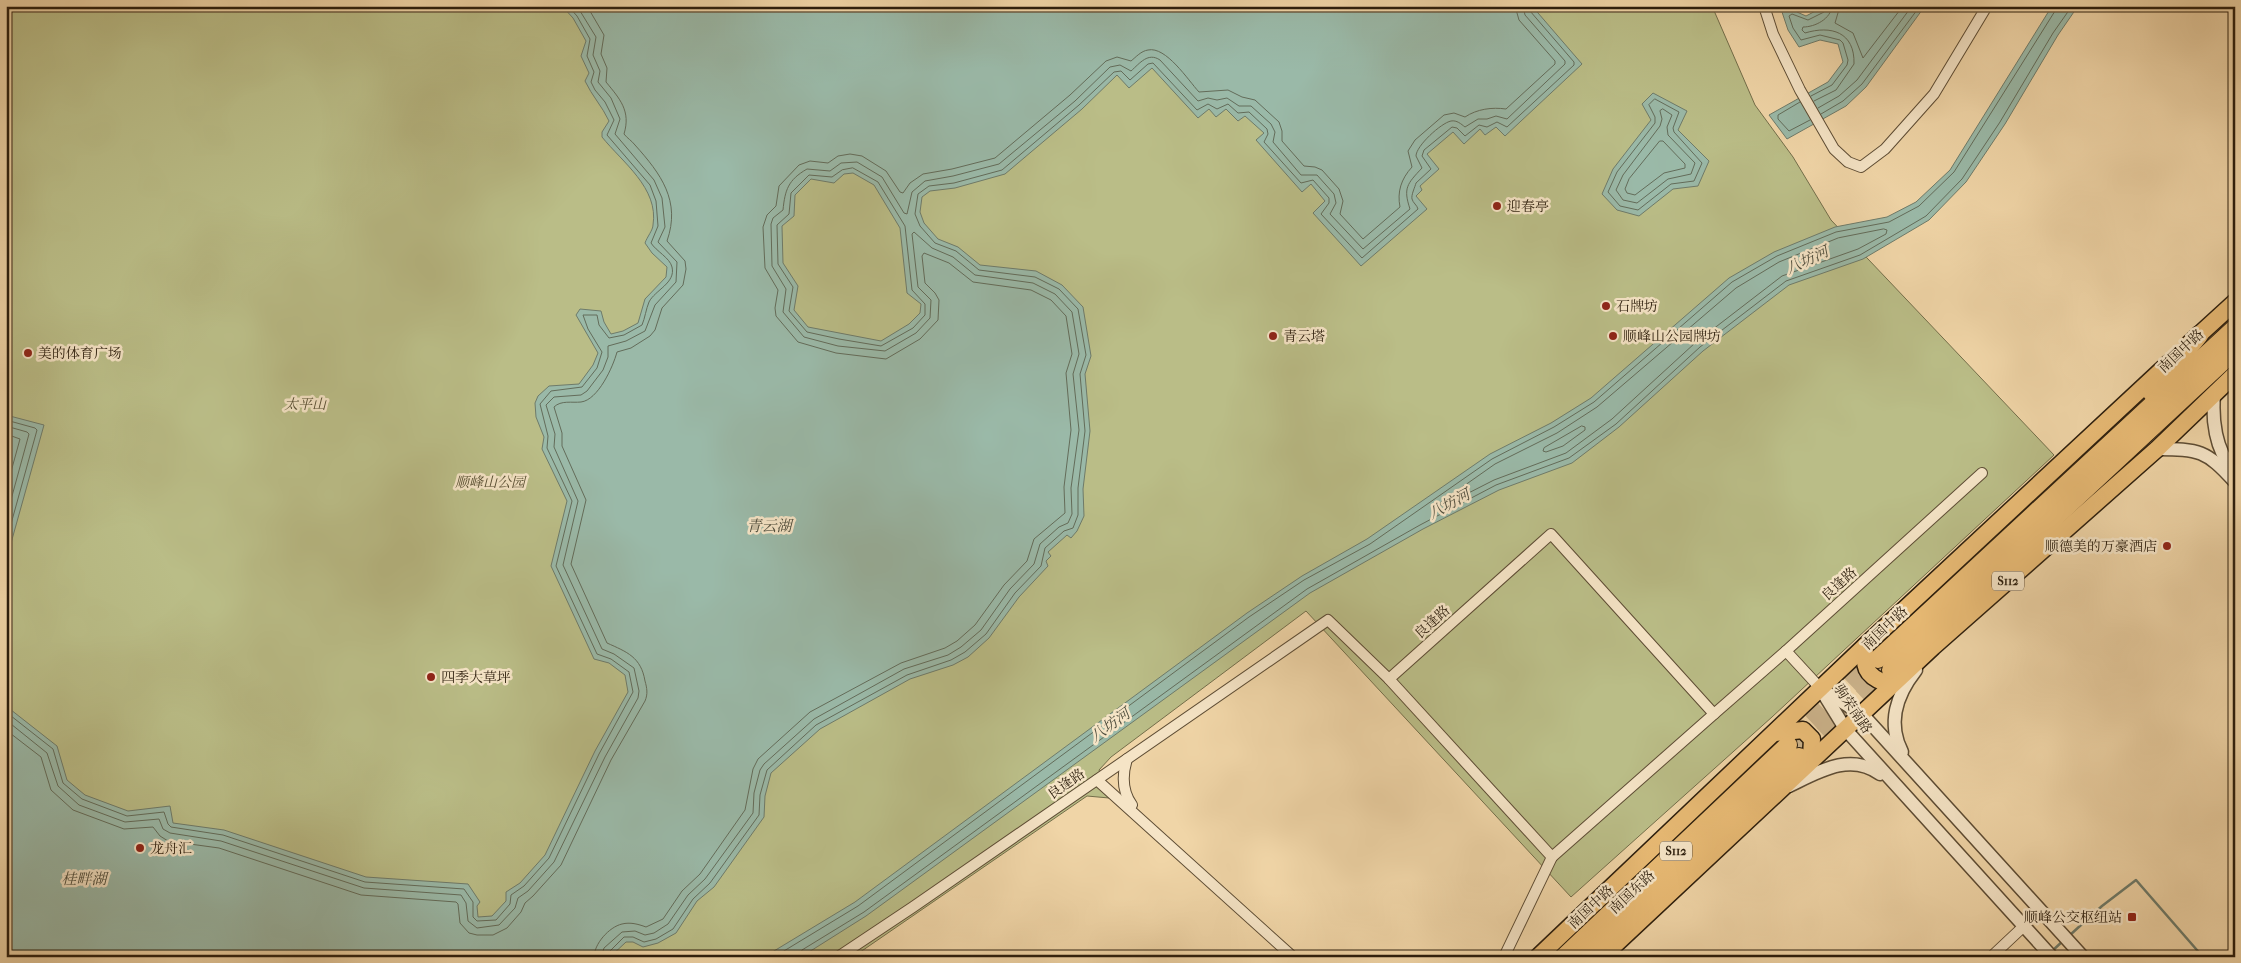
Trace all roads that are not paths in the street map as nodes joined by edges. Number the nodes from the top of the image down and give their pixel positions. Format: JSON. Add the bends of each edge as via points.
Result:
{"nodes":[{"id":1,"x":1764,"y":6,"type":"edge"},
{"id":2,"x":1987,"y":6,"type":"edge"},
{"id":3,"x":2235,"y":302,"type":"edge"},
{"id":4,"x":2235,"y":328,"type":"edge"},
{"id":5,"x":2199,"y":335,"type":"junction"},
{"id":6,"x":2235,"y":350,"type":"edge"},
{"id":7,"x":2235,"y":374,"type":"edge"},
{"id":8,"x":2214,"y":394,"type":"junction"},
{"id":9,"x":2112,"y":442,"type":"junction"},
{"id":10,"x":2157,"y":449,"type":"junction"},
{"id":11,"x":2235,"y":470,"type":"edge"},
{"id":12,"x":1982,"y":473,"type":"dead end"},
{"id":13,"x":2235,"y":482,"type":"edge"},
{"id":14,"x":1865,"y":646,"type":"junction"},
{"id":15,"x":1933,"y":648,"type":"junction"},
{"id":16,"x":1786,"y":651,"type":"junction"},
{"id":17,"x":1878,"y":659,"type":"tunnel mouth"},
{"id":18,"x":1911,"y":668,"type":"junction"},
{"id":19,"x":1891,"y":670,"type":"tunnel mouth"},
{"id":20,"x":1389,"y":679,"type":"junction"},
{"id":21,"x":1821,"y":689,"type":"junction"},
{"id":22,"x":1714,"y":714,"type":"junction"},
{"id":23,"x":1863,"y":715,"type":"junction"},
{"id":24,"x":1846,"y":730,"type":"junction"},
{"id":25,"x":1774,"y":733,"type":"junction"},
{"id":26,"x":1796,"y":758,"type":"junction"},
{"id":27,"x":1127,"y":759,"type":"junction"},
{"id":28,"x":1918,"y":775,"type":"junction"},
{"id":29,"x":1097,"y":780,"type":"junction"},
{"id":30,"x":1782,"y":789,"type":"junction"},
{"id":31,"x":1900,"y":790,"type":"junction"},
{"id":32,"x":1141,"y":818,"type":"junction"},
{"id":33,"x":1552,"y":857,"type":"junction"},
{"id":34,"x":2024,"y":926,"type":"junction"},
{"id":35,"x":2048,"y":953,"type":"edge"},
{"id":36,"x":838,"y":957,"type":"edge"},
{"id":37,"x":1293,"y":957,"type":"edge"},
{"id":38,"x":1504,"y":957,"type":"edge"},
{"id":39,"x":1538,"y":957,"type":"edge"},
{"id":40,"x":1564,"y":957,"type":"edge"},
{"id":41,"x":1587,"y":957,"type":"edge"},
{"id":42,"x":1602,"y":957,"type":"edge"},
{"id":43,"x":1991,"y":957,"type":"edge"},
{"id":44,"x":2082,"y":957,"type":"edge"}],
"edges":[{"from":1,"to":2,"type":"street","via":[[1773,34],[1800,90],[1834,149],[1848,162],[1861,167],[1884,150],[1934,94]]},
{"from":3,"to":5,"type":"main road","name":"南国中路"},
{"from":4,"to":9,"type":"highway","name":"南国中路","number":"S112"},
{"from":5,"to":9,"type":"highway"},
{"from":5,"to":14,"type":"main road","name":"南国中路"},
{"from":6,"to":19,"type":"highway","number":"S112"},
{"from":7,"to":8,"type":"main road","number":"S112"},
{"from":8,"to":10,"type":"main road","number":"S112"},
{"from":8,"to":11,"type":"street","via":[[2212,412],[2215,429],[2225,460]]},
{"from":9,"to":17,"type":"highway","name":"南国中路","number":"S112"},
{"from":10,"to":13,"type":"street","via":[[2191,449],[2215,460]]},
{"from":10,"to":15,"type":"main road","number":"S112"},
{"from":12,"to":16,"type":"street","name":"良逢路"},
{"from":14,"to":18,"type":"main road","via":[[1864,665],[1873,679],[1885,683]]},
{"from":14,"to":21,"type":"main road","name":"南国中路"},
{"from":15,"to":18,"type":"main road","number":"S112"},
{"from":15,"to":28,"type":"street","via":[[1902,690],[1895,713],[1896,738]]},
{"from":16,"to":21,"type":"street"},
{"from":16,"to":22,"type":"street","name":"良逢路"},
{"from":18,"to":23,"type":"main road","number":"S112"},
{"from":20,"to":22,"type":"street","name":"良逢路","via":[[1552,534]]},
{"from":20,"to":27,"type":"street","name":"良逢路","via":[[1328,620]]},
{"from":20,"to":33,"type":"street"},
{"from":21,"to":23,"type":"street","name":"驹荣南路"},
{"from":21,"to":24,"type":"street","name":"驹荣南路"},
{"from":21,"to":25,"type":"main road","name":"南国中路"},
{"from":22,"to":33,"type":"street"},
{"from":23,"to":24,"type":"main road","number":"S112"},
{"from":23,"to":28,"type":"street","name":"驹荣南路"},
{"from":24,"to":26,"type":"main road","number":"S112"},
{"from":24,"to":31,"type":"street","name":"驹荣南路"},
{"from":25,"to":26,"type":"main road","via":[[1803,730],[1812,739],[1811,757]]},
{"from":25,"to":39,"type":"main road","name":"南国中路"},
{"from":26,"to":30,"type":"main road","number":"S112"},
{"from":26,"to":40,"type":"highway","name":"南国东路","number":"S112"},
{"from":26,"to":41,"type":"highway","name":"南国东路","number":"S112"},
{"from":27,"to":29,"type":"street","name":"良逢路"},
{"from":27,"to":32,"type":"street","via":[[1123,772],[1126,797]]},
{"from":28,"to":44,"type":"street","name":"驹荣南路"},
{"from":29,"to":32,"type":"street"},
{"from":29,"to":36,"type":"street","name":"良逢路"},
{"from":30,"to":31,"type":"street","via":[[1830,767],[1854,764],[1864,765]]},
{"from":30,"to":42,"type":"main road","number":"S112"},
{"from":31,"to":34,"type":"street","name":"驹荣南路"},
{"from":32,"to":37,"type":"street"},
{"from":33,"to":38,"type":"street"},
{"from":34,"to":35,"type":"street","name":"驹荣南路"},
{"from":34,"to":43,"type":"street"}]}
